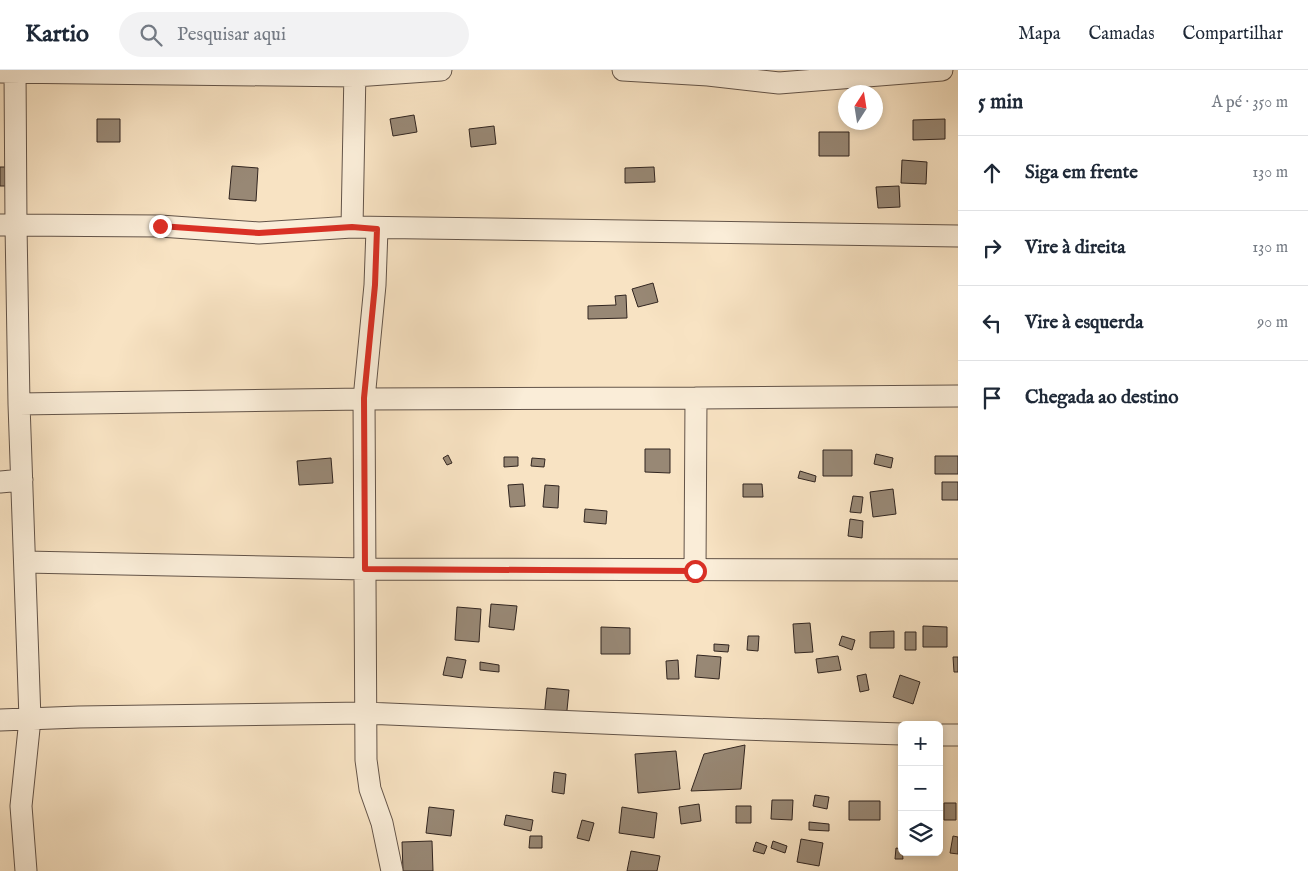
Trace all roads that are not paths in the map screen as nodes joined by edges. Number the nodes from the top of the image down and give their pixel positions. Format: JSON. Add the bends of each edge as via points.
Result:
{"nodes":[{"id":1,"x":16,"y":70,"type":"edge"},
{"id":2,"x":441,"y":70,"type":"edge"},
{"id":3,"x":623,"y":70,"type":"edge"},
{"id":4,"x":942,"y":70,"type":"edge"},
{"id":5,"x":0,"y":72,"type":"edge"},
{"id":6,"x":355,"y":73,"type":"edge"},
{"id":7,"x":8,"y":225,"type":"edge"},
{"id":8,"x":352,"y":227,"type":"junction"},
{"id":9,"x":377,"y":229,"type":"junction"},
{"id":10,"x":958,"y":236,"type":"edge"},
{"id":11,"x":958,"y":396,"type":"edge"},
{"id":12,"x":364,"y":398,"type":"junction"},
{"id":13,"x":696,"y":398,"type":"junction"},
{"id":14,"x":19,"y":404,"type":"junction"},
{"id":15,"x":22,"y":480,"type":"junction"},
{"id":16,"x":0,"y":482,"type":"edge"},
{"id":17,"x":24,"y":562,"type":"junction"},
{"id":18,"x":365,"y":569,"type":"junction"},
{"id":19,"x":958,"y":570,"type":"edge"},
{"id":20,"x":695,"y":571,"type":"junction"},
{"id":21,"x":365,"y":713,"type":"junction"},
{"id":22,"x":30,"y":719,"type":"junction"},
{"id":23,"x":0,"y":720,"type":"edge"},
{"id":24,"x":898,"y":734,"type":"edge"},
{"id":25,"x":943,"y":735,"type":"edge"},
{"id":26,"x":958,"y":735,"type":"edge"},
{"id":27,"x":26,"y":871,"type":"edge"},
{"id":28,"x":392,"y":871,"type":"edge"}],
"edges":[{"from":1,"to":5,"type":"street"},
{"from":1,"to":6,"type":"street"},
{"from":1,"to":7,"type":"street"},
{"from":2,"to":6,"type":"street"},
{"from":3,"to":4,"type":"street","via":[[780,83]]},
{"from":6,"to":8,"type":"street"},
{"from":7,"to":8,"type":"street","via":[[160,226],[259,233]]},
{"from":7,"to":14,"type":"street"},
{"from":8,"to":9,"type":"street"},
{"from":9,"to":10,"type":"street"},
{"from":9,"to":12,"type":"street"},
{"from":11,"to":13,"type":"street"},
{"from":12,"to":13,"type":"street"},
{"from":12,"to":14,"type":"street"},
{"from":12,"to":18,"type":"street"},
{"from":13,"to":20,"type":"street"},
{"from":14,"to":15,"type":"street"},
{"from":15,"to":16,"type":"street"},
{"from":15,"to":17,"type":"street"},
{"from":17,"to":18,"type":"street"},
{"from":17,"to":22,"type":"street"},
{"from":18,"to":20,"type":"street"},
{"from":18,"to":21,"type":"street"},
{"from":19,"to":20,"type":"street"},
{"from":21,"to":22,"type":"street"},
{"from":21,"to":24,"type":"street"},
{"from":21,"to":28,"type":"street","via":[[370,789],[382,822]]},
{"from":22,"to":23,"type":"street"},
{"from":22,"to":27,"type":"street","via":[[21,806]]},
{"from":25,"to":26,"type":"street"}]}
